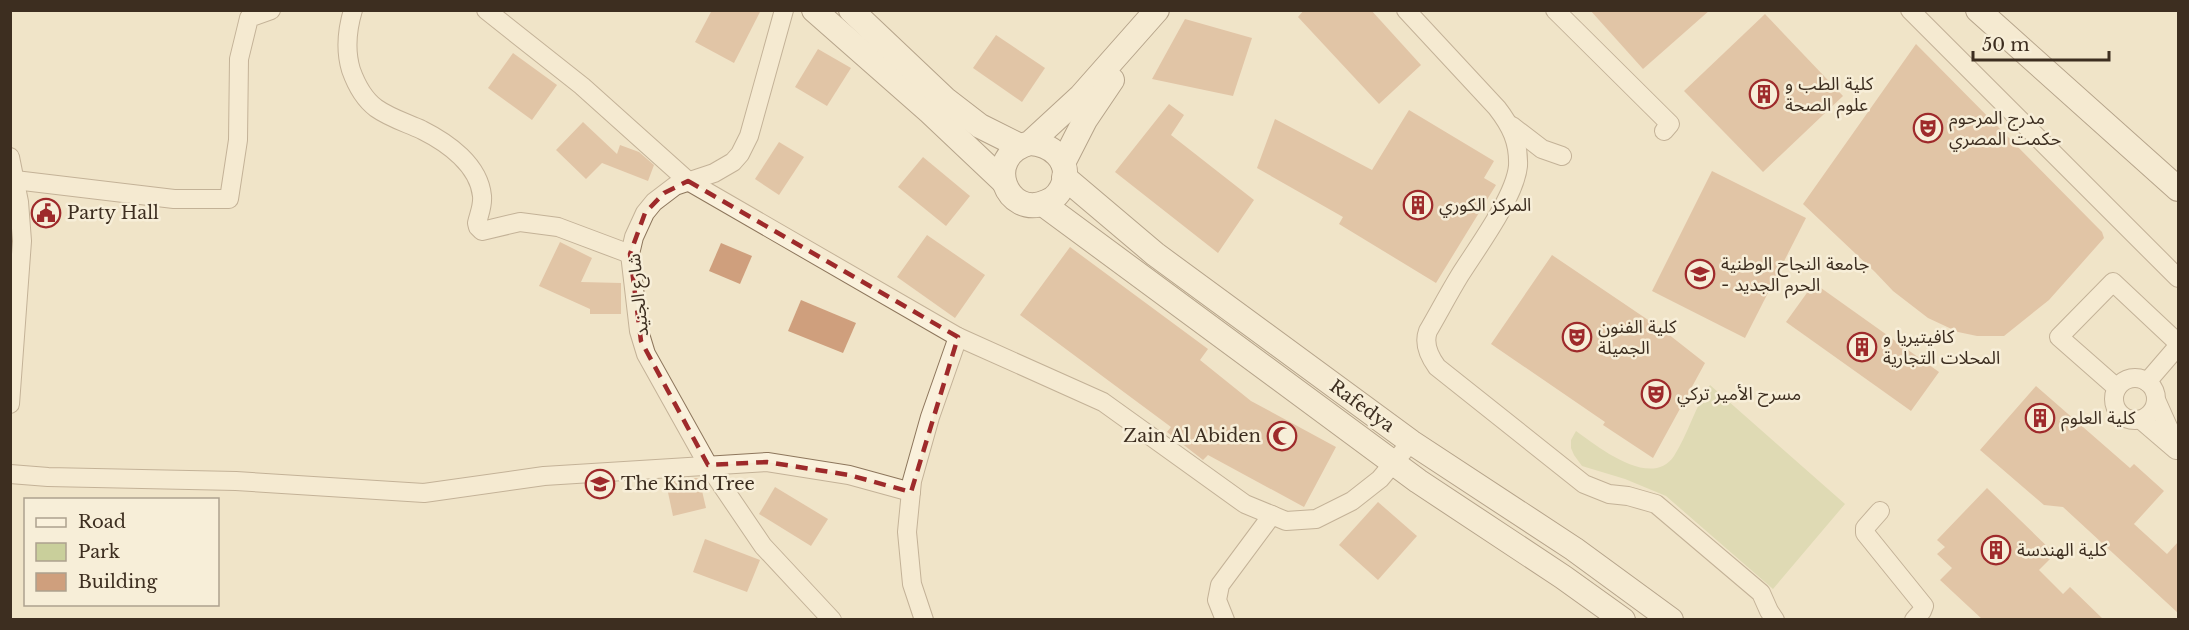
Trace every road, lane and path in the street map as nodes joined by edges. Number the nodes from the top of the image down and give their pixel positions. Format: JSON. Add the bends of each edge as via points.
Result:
{"nodes":[{"id":1,"x":272,"y":10,"type":"edge"},
{"id":2,"x":353,"y":10,"type":"edge"},
{"id":3,"x":486,"y":10,"type":"edge"},
{"id":4,"x":784,"y":10,"type":"edge"},
{"id":5,"x":814,"y":10,"type":"edge"},
{"id":6,"x":851,"y":10,"type":"edge"},
{"id":7,"x":1159,"y":10,"type":"edge"},
{"id":8,"x":1406,"y":10,"type":"edge"},
{"id":9,"x":1556,"y":10,"type":"edge"},
{"id":10,"x":1910,"y":10,"type":"edge"},
{"id":11,"x":1978,"y":10,"type":"edge"},
{"id":12,"x":1510,"y":125,"type":"junction"},
{"id":13,"x":1664,"y":131,"type":"dead end"},
{"id":14,"x":1025,"y":145,"type":"junction"},
{"id":15,"x":1562,"y":156,"type":"dead end"},
{"id":16,"x":10,"y":157,"type":"edge"},
{"id":17,"x":1064,"y":170,"type":"junction"},
{"id":18,"x":15,"y":180,"type":"junction"},
{"id":19,"x":688,"y":181,"type":"junction"},
{"id":20,"x":1003,"y":181,"type":"junction"},
{"id":21,"x":2178,"y":189,"type":"edge"},
{"id":22,"x":1043,"y":204,"type":"junction"},
{"id":23,"x":630,"y":254,"type":"junction"},
{"id":24,"x":2178,"y":278,"type":"edge"},
{"id":25,"x":958,"y":337,"type":"junction"},
{"id":26,"x":2178,"y":344,"type":"edge"},
{"id":27,"x":2147,"y":381,"type":"junction"},
{"id":28,"x":2117,"y":388,"type":"junction"},
{"id":29,"x":2157,"y":402,"type":"junction"},
{"id":30,"x":10,"y":404,"type":"edge"},
{"id":31,"x":2141,"y":420,"type":"junction"},
{"id":32,"x":1411,"y":442,"type":"junction"},
{"id":33,"x":2178,"y":450,"type":"edge"},
{"id":34,"x":1394,"y":464,"type":"junction"},
{"id":35,"x":708,"y":465,"type":"junction"},
{"id":36,"x":10,"y":474,"type":"edge"},
{"id":37,"x":911,"y":492,"type":"junction"},
{"id":38,"x":1880,"y":511,"type":"dead end"},
{"id":39,"x":1272,"y":515,"type":"junction"},
{"id":40,"x":832,"y":620,"type":"edge"},
{"id":41,"x":924,"y":620,"type":"edge"},
{"id":42,"x":1225,"y":620,"type":"edge"},
{"id":43,"x":1623,"y":620,"type":"edge"},
{"id":44,"x":1671,"y":620,"type":"edge"},
{"id":45,"x":1775,"y":620,"type":"edge"},
{"id":46,"x":1914,"y":620,"type":"edge"}],
"edges":[{"from":1,"to":18,"type":"street","via":[[249,18],[239,59],[238,140],[230,199],[174,199]]},
{"from":2,"to":23,"type":"street","via":[[348,53],[362,91],[374,106],[428,134],[470,166],[482,197],[477,223],[482,231],[520,222],[558,228]]},
{"from":3,"to":19,"type":"street","via":[[582,86]]},
{"from":4,"to":19,"type":"street","name":"شارع الجنيد","via":[[746,144],[724,168]]},
{"from":5,"to":20,"type":"main road"},
{"from":6,"to":14,"type":"main road","via":[[945,99],[980,126]]},
{"from":7,"to":14,"type":"main road","via":[[1081,96]]},
{"from":7,"to":17,"type":"main road","via":[[1085,120]]},
{"from":8,"to":12,"type":"street"},
{"from":9,"to":13,"type":"street","via":[[1670,124]]},
{"from":10,"to":24,"type":"street"},
{"from":11,"to":21,"type":"main road"},
{"from":12,"to":15,"type":"street","via":[[1542,149]]},
{"from":12,"to":45,"type":"street","via":[[1518,155],[1515,181],[1428,331],[1425,344],[1432,360],[1584,484],[1656,504],[1761,593]]},
{"from":14,"to":17,"type":"main road","via":[[1050,148],[1058,154]]},
{"from":14,"to":20,"type":"main road","via":[[1006,160]]},
{"from":16,"to":18,"type":"street"},
{"from":17,"to":22,"type":"main road","via":[[1059,192]]},
{"from":17,"to":32,"type":"main road","name":"Rafedya","via":[[1155,254]]},
{"from":18,"to":30,"type":"street","via":[[22,268]]},
{"from":19,"to":23,"type":"street","name":"شارع الجنيد","via":[[664,193],[645,213]]},
{"from":19,"to":25,"type":"street"},
{"from":20,"to":22,"type":"main road","via":[[1014,198],[1023,203]]},
{"from":22,"to":34,"type":"main road","name":"Rafedya"},
{"from":23,"to":35,"type":"street","name":"شارع الجنيد","via":[[641,341]]},
{"from":25,"to":37,"type":"street","via":[[930,417]]},
{"from":25,"to":39,"type":"street","via":[[1103,402],[1245,504]]},
{"from":26,"to":27,"type":"street"},
{"from":26,"to":28,"type":"street","via":[[2113,282],[2059,337]]},
{"from":27,"to":28,"type":"street","via":[[2125,380]]},
{"from":27,"to":29,"type":"street","via":[[2154,388]]},
{"from":28,"to":31,"type":"street","via":[[2114,403],[2120,414],[2130,420]]},
{"from":29,"to":31,"type":"street","via":[[2152,414]]},
{"from":29,"to":33,"type":"street"},
{"from":31,"to":33,"type":"street"},
{"from":32,"to":34,"type":"street"},
{"from":32,"to":44,"type":"main road","name":"Rafedya","via":[[1574,549]]},
{"from":34,"to":39,"type":"street","via":[[1352,501],[1316,519],[1286,521]]},
{"from":34,"to":43,"type":"main road","name":"Rafedya"},
{"from":35,"to":36,"type":"street","via":[[544,476],[424,493],[236,481]]},
{"from":35,"to":37,"type":"street","via":[[767,462],[849,475]]},
{"from":35,"to":40,"type":"street","name":"شارع الجنيد","via":[[763,546]]},
{"from":37,"to":41,"type":"street","via":[[907,532],[912,584]]},
{"from":38,"to":46,"type":"street","via":[[1865,533],[1923,604]]},
{"from":39,"to":42,"type":"street","via":[[1220,585],[1217,600]]}]}
